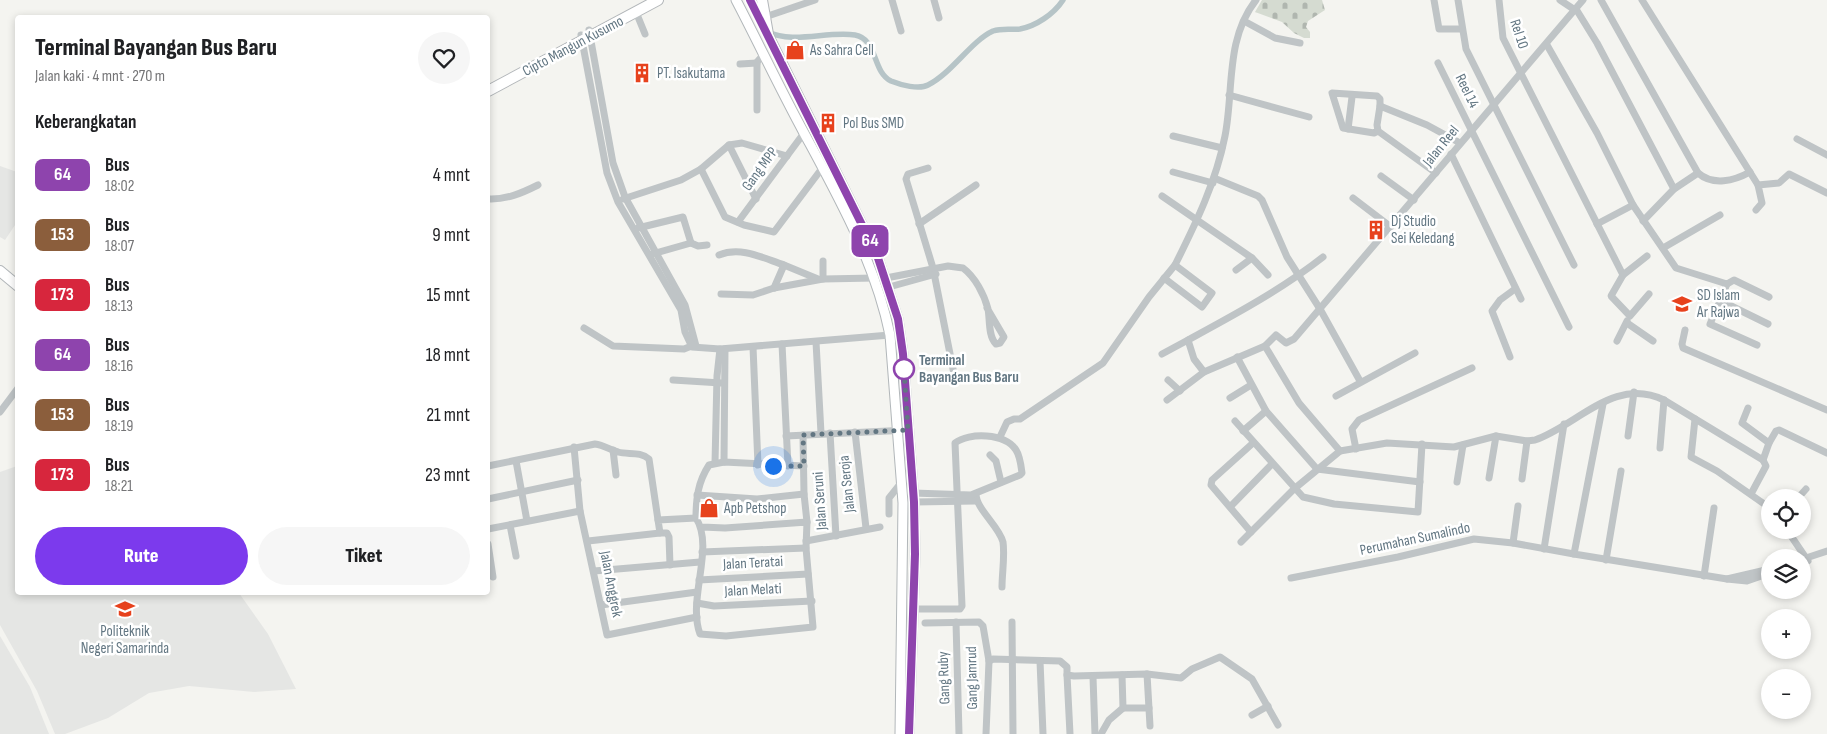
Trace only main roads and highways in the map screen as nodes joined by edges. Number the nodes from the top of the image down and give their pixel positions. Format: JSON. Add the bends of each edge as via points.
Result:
{"nodes":[{"id":1,"x":645,"y":0,"type":"edge"},
{"id":2,"x":658,"y":0,"type":"edge"},
{"id":3,"x":736,"y":0,"type":"edge"},
{"id":4,"x":750,"y":0,"type":"edge"},
{"id":5,"x":762,"y":0,"type":"edge"},
{"id":6,"x":768,"y":34,"type":"junction"},
{"id":7,"x":586,"y":36,"type":"junction"},
{"id":8,"x":786,"y":75,"type":"junction"},
{"id":9,"x":777,"y":79,"type":"junction"},
{"id":10,"x":490,"y":83,"type":"edge"},
{"id":11,"x":490,"y":90,"type":"edge"},
{"id":12,"x":0,"y":263,"type":"edge"},
{"id":13,"x":0,"y":271,"type":"edge"},
{"id":14,"x":15,"y":276,"type":"edge"},
{"id":15,"x":15,"y":284,"type":"edge"},
{"id":16,"x":900,"y":734,"type":"edge"},
{"id":17,"x":909,"y":734,"type":"edge"}],
"edges":[{"from":1,"to":7,"type":"highway","name":"Cipto Mangun Kusumo"},
{"from":2,"to":7,"type":"highway","name":"Cipto Mangun Kusumo"},
{"from":3,"to":9,"type":"main road"},
{"from":4,"to":6,"type":"main road"},
{"from":5,"to":6,"type":"highway"},
{"from":6,"to":8,"type":"main road"},
{"from":7,"to":10,"type":"highway","name":"Cipto Mangun Kusumo"},
{"from":7,"to":11,"type":"highway","name":"Cipto Mangun Kusumo"},
{"from":8,"to":9,"type":"main road"},
{"from":8,"to":17,"type":"main road","via":[[877,255],[898,319],[914,498]]},
{"from":9,"to":16,"type":"main road","via":[[875,278],[890,336],[901,482]]},
{"from":12,"to":14,"type":"highway"},
{"from":13,"to":15,"type":"highway"}]}
